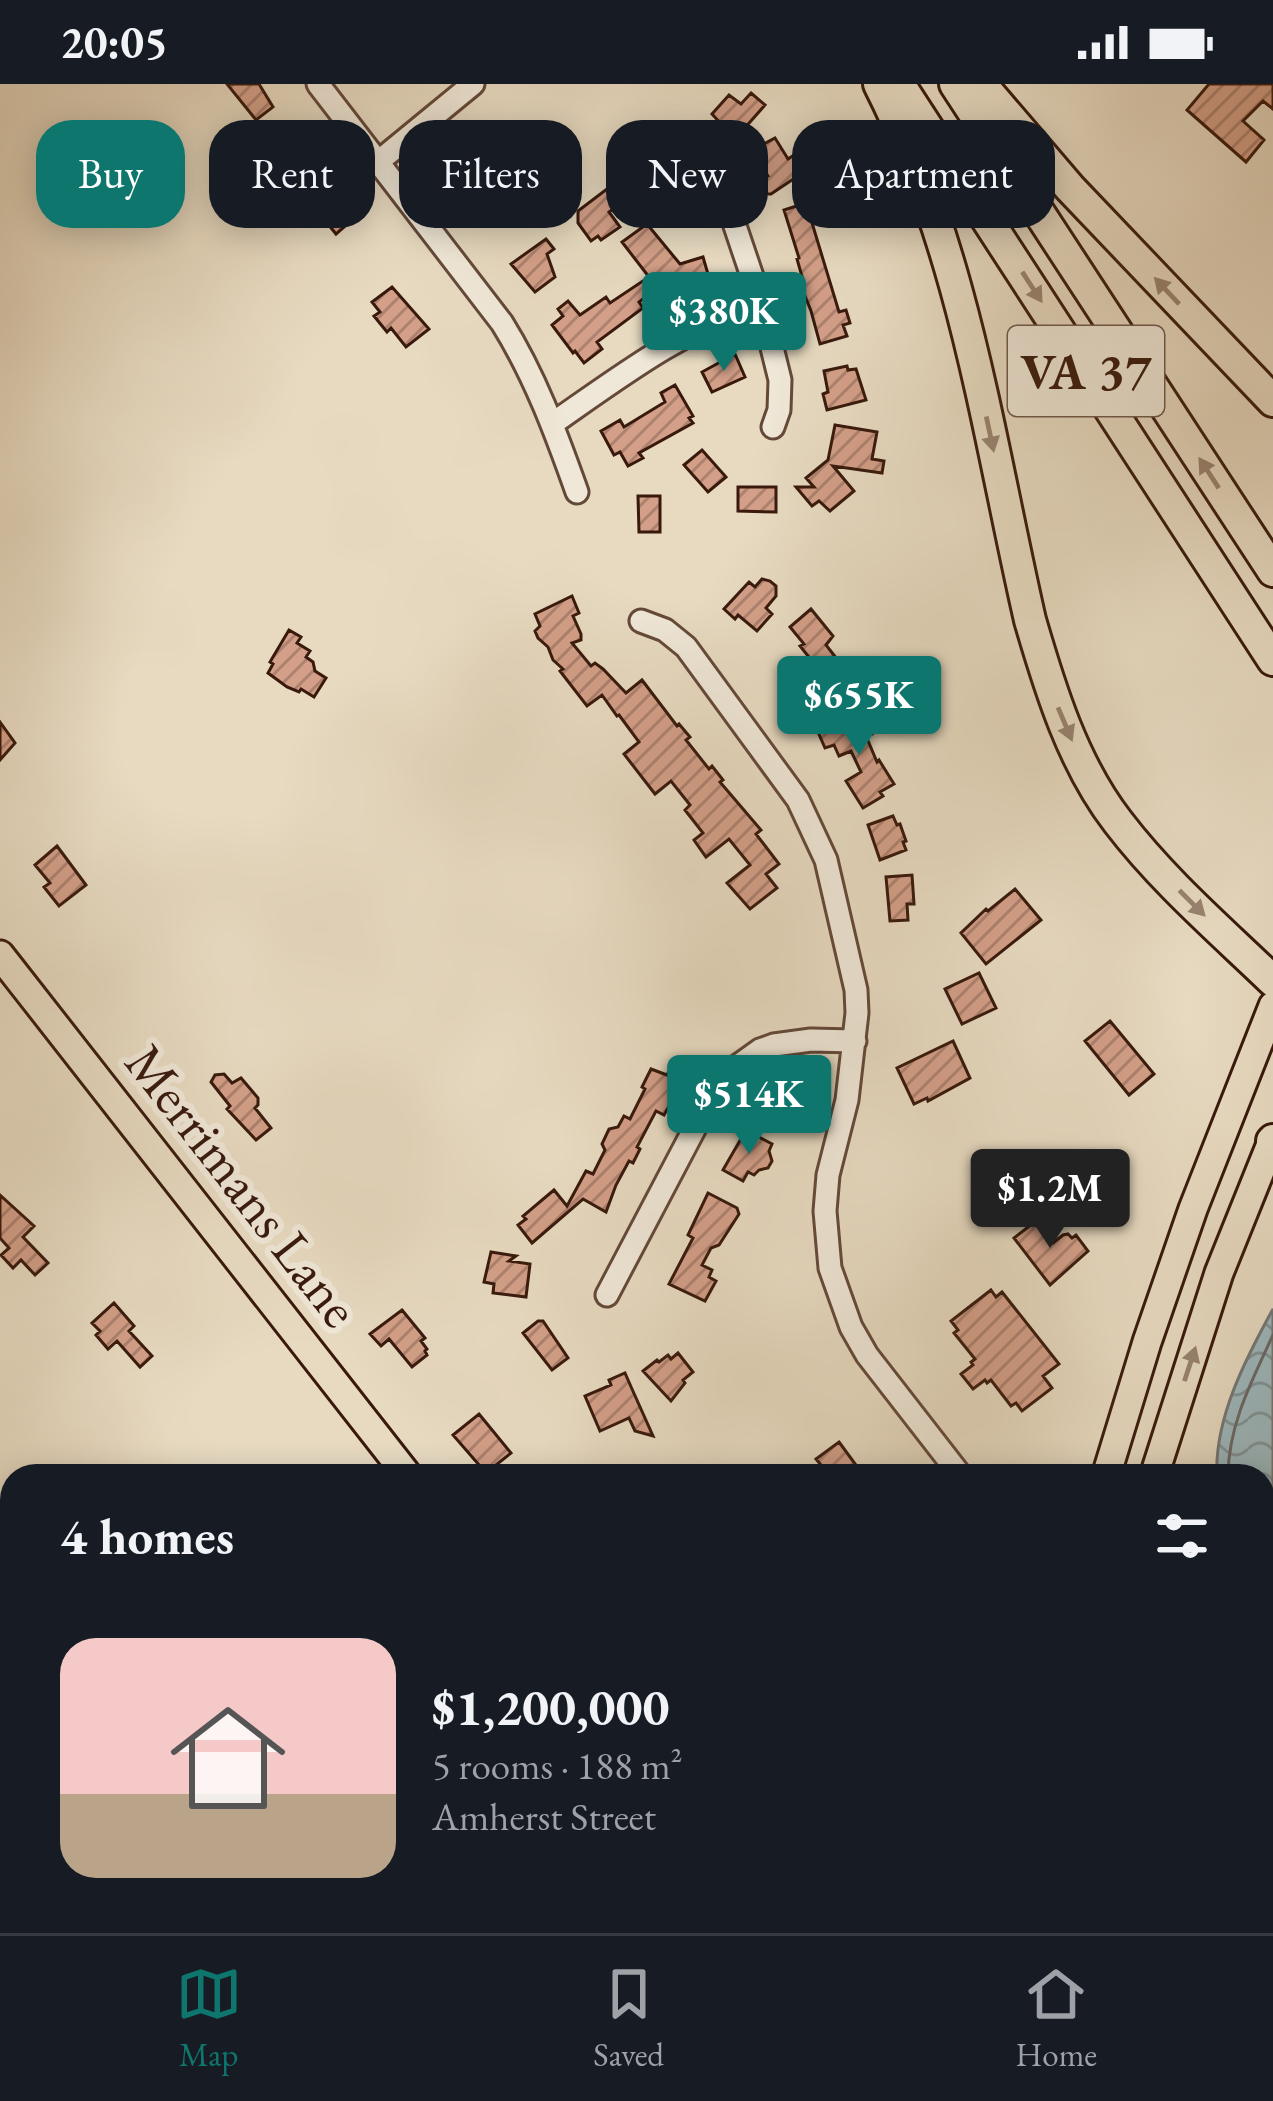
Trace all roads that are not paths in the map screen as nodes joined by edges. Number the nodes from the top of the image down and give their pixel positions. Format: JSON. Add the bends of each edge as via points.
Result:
{"nodes":[{"id":1,"x":318,"y":84,"type":"edge"},
{"id":2,"x":473,"y":84,"type":"edge"},
{"id":3,"x":879,"y":84,"type":"edge"},
{"id":4,"x":898,"y":84,"type":"edge"},
{"id":5,"x":955,"y":84,"type":"edge"},
{"id":6,"x":981,"y":84,"type":"edge"},
{"id":7,"x":378,"y":162,"type":"junction"},
{"id":8,"x":736,"y":228,"type":"edge"},
{"id":9,"x":761,"y":304,"type":"junction"},
{"id":10,"x":1273,"y":401,"type":"edge"},
{"id":11,"x":552,"y":424,"type":"junction"},
{"id":12,"x":773,"y":428,"type":"dead end"},
{"id":13,"x":577,"y":492,"type":"dead end"},
{"id":14,"x":1273,"y":571,"type":"edge"},
{"id":15,"x":641,"y":621,"type":"dead end"},
{"id":16,"x":1273,"y":660,"type":"edge"},
{"id":17,"x":0,"y":955,"type":"edge"},
{"id":18,"x":1273,"y":981,"type":"edge"},
{"id":19,"x":1273,"y":1006,"type":"edge"},
{"id":20,"x":855,"y":1041,"type":"junction"},
{"id":21,"x":1273,"y":1140,"type":"edge"},
{"id":22,"x":607,"y":1295,"type":"dead end"},
{"id":23,"x":399,"y":1464,"type":"edge"},
{"id":24,"x":952,"y":1464,"type":"edge"},
{"id":25,"x":1110,"y":1464,"type":"edge"},
{"id":26,"x":1158,"y":1464,"type":"edge"}],
"edges":[{"from":1,"to":7,"type":"street"},
{"from":2,"to":7,"type":"street"},
{"from":3,"to":18,"type":"highway","one_way":true,"via":[[953,272],[1030,620],[1067,729],[1116,821]]},
{"from":4,"to":16,"type":"highway","number":"VA 37","one_way":true},
{"from":14,"to":5,"type":"highway","number":"VA 37","one_way":true},
{"from":10,"to":6,"type":"highway","one_way":true},
{"from":7,"to":11,"type":"street","via":[[502,323]]},
{"from":8,"to":9,"type":"street"},
{"from":9,"to":11,"type":"street","via":[[658,350]]},
{"from":9,"to":12,"type":"street","via":[[780,380]]},
{"from":11,"to":13,"type":"street"},
{"from":15,"to":20,"type":"street","via":[[686,647],[798,800],[837,896],[856,990]]},
{"from":17,"to":23,"type":"main road","name":"Merrimans Lane"},
{"from":19,"to":25,"type":"main road","via":[[1193,1209]]},
{"from":20,"to":22,"type":"street","via":[[774,1045],[732,1070]]},
{"from":20,"to":24,"type":"street","via":[[828,1175],[830,1268],[867,1355]]},
{"from":26,"to":21,"type":"main road","one_way":true,"via":[[1219,1273]]}]}
